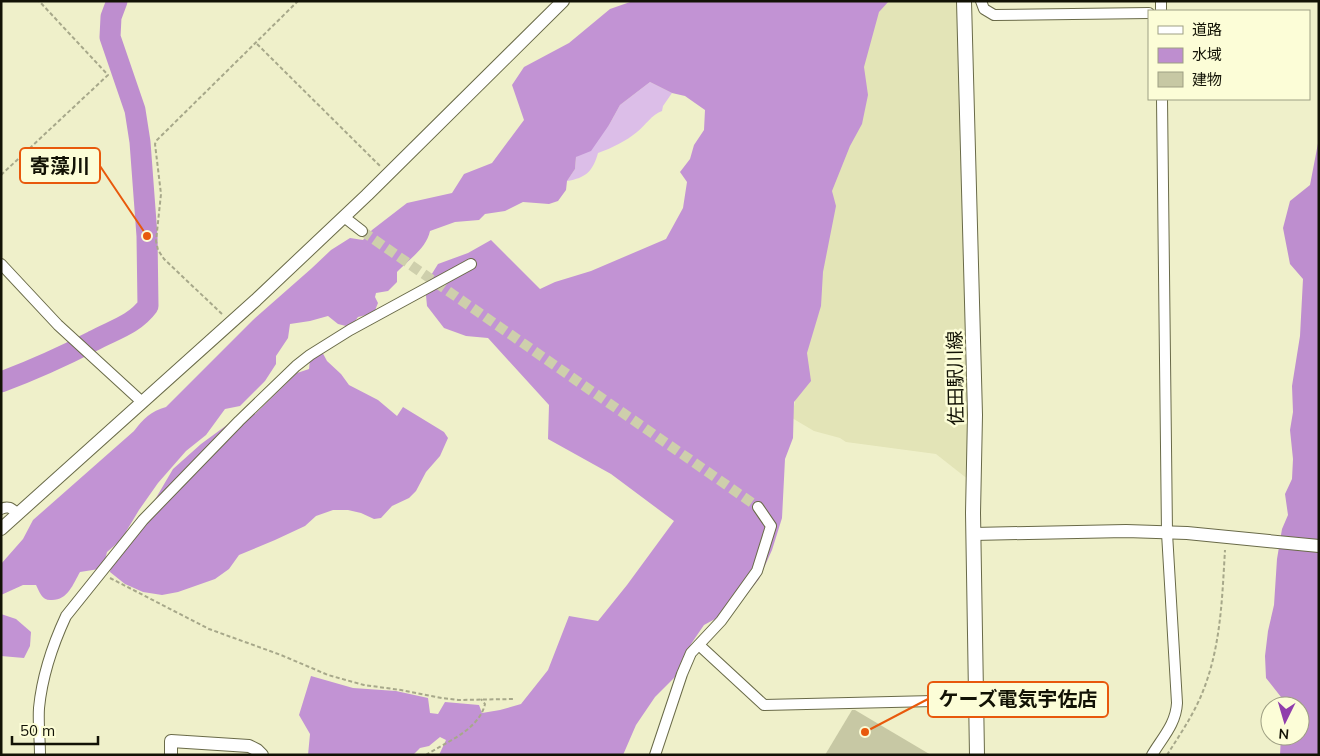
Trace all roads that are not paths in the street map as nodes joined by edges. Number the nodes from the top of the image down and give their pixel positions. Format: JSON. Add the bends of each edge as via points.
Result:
{"nodes":[{"id":1,"x":563,"y":1,"type":"edge"},
{"id":2,"x":964,"y":1,"type":"edge"},
{"id":3,"x":981,"y":1,"type":"edge"},
{"id":4,"x":1148,"y":13,"type":"edge"},
{"id":5,"x":1162,"y":100,"type":"edge"},
{"id":6,"x":344,"y":217,"type":"junction"},
{"id":7,"x":362,"y":231,"type":"tunnel mouth"},
{"id":8,"x":1,"y":264,"type":"edge"},
{"id":9,"x":471,"y":264,"type":"dead end"},
{"id":10,"x":142,"y":402,"type":"junction"},
{"id":11,"x":758,"y":507,"type":"tunnel mouth"},
{"id":12,"x":1,"y":509,"type":"edge"},
{"id":13,"x":18,"y":514,"type":"junction"},
{"id":14,"x":1,"y":529,"type":"edge"},
{"id":15,"x":1167,"y":532,"type":"junction"},
{"id":16,"x":973,"y":534,"type":"junction"},
{"id":17,"x":1319,"y":546,"type":"edge"},
{"id":18,"x":699,"y":645,"type":"junction"},
{"id":19,"x":976,"y":700,"type":"junction"},
{"id":20,"x":40,"y":755,"type":"edge"},
{"id":21,"x":171,"y":755,"type":"edge"},
{"id":22,"x":262,"y":755,"type":"edge"},
{"id":23,"x":654,"y":755,"type":"edge"},
{"id":24,"x":977,"y":755,"type":"edge"},
{"id":25,"x":1152,"y":755,"type":"edge"}],
"edges":[{"from":1,"to":6,"type":"street"},
{"from":2,"to":16,"type":"main road","name":"佐田駅川線","via":[[975,415]]},
{"from":3,"to":4,"type":"street","via":[[984,9],[994,15]]},
{"from":5,"to":15,"type":"street"},
{"from":6,"to":7,"type":"street"},
{"from":6,"to":10,"type":"street"},
{"from":8,"to":10,"type":"street","via":[[58,325]]},
{"from":9,"to":20,"type":"street","via":[[310,355],[239,421],[143,520],[66,616],[58,634],[39,711]]},
{"from":10,"to":13,"type":"street"},
{"from":11,"to":18,"type":"street","via":[[771,526],[757,571]]},
{"from":12,"to":13,"type":"street","via":[[11,508]]},
{"from":13,"to":14,"type":"street"},
{"from":15,"to":16,"type":"street"},
{"from":15,"to":17,"type":"street","via":[[1230,541]]},
{"from":15,"to":25,"type":"street","via":[[1176,710],[1171,726]]},
{"from":16,"to":19,"type":"main road","name":"佐田駅川線"},
{"from":18,"to":19,"type":"street","via":[[764,705]]},
{"from":18,"to":23,"type":"street","via":[[691,653],[682,674]]},
{"from":19,"to":24,"type":"main road","name":"佐田駅川線"},
{"from":21,"to":22,"type":"street","via":[[172,741],[249,746]]}]}
